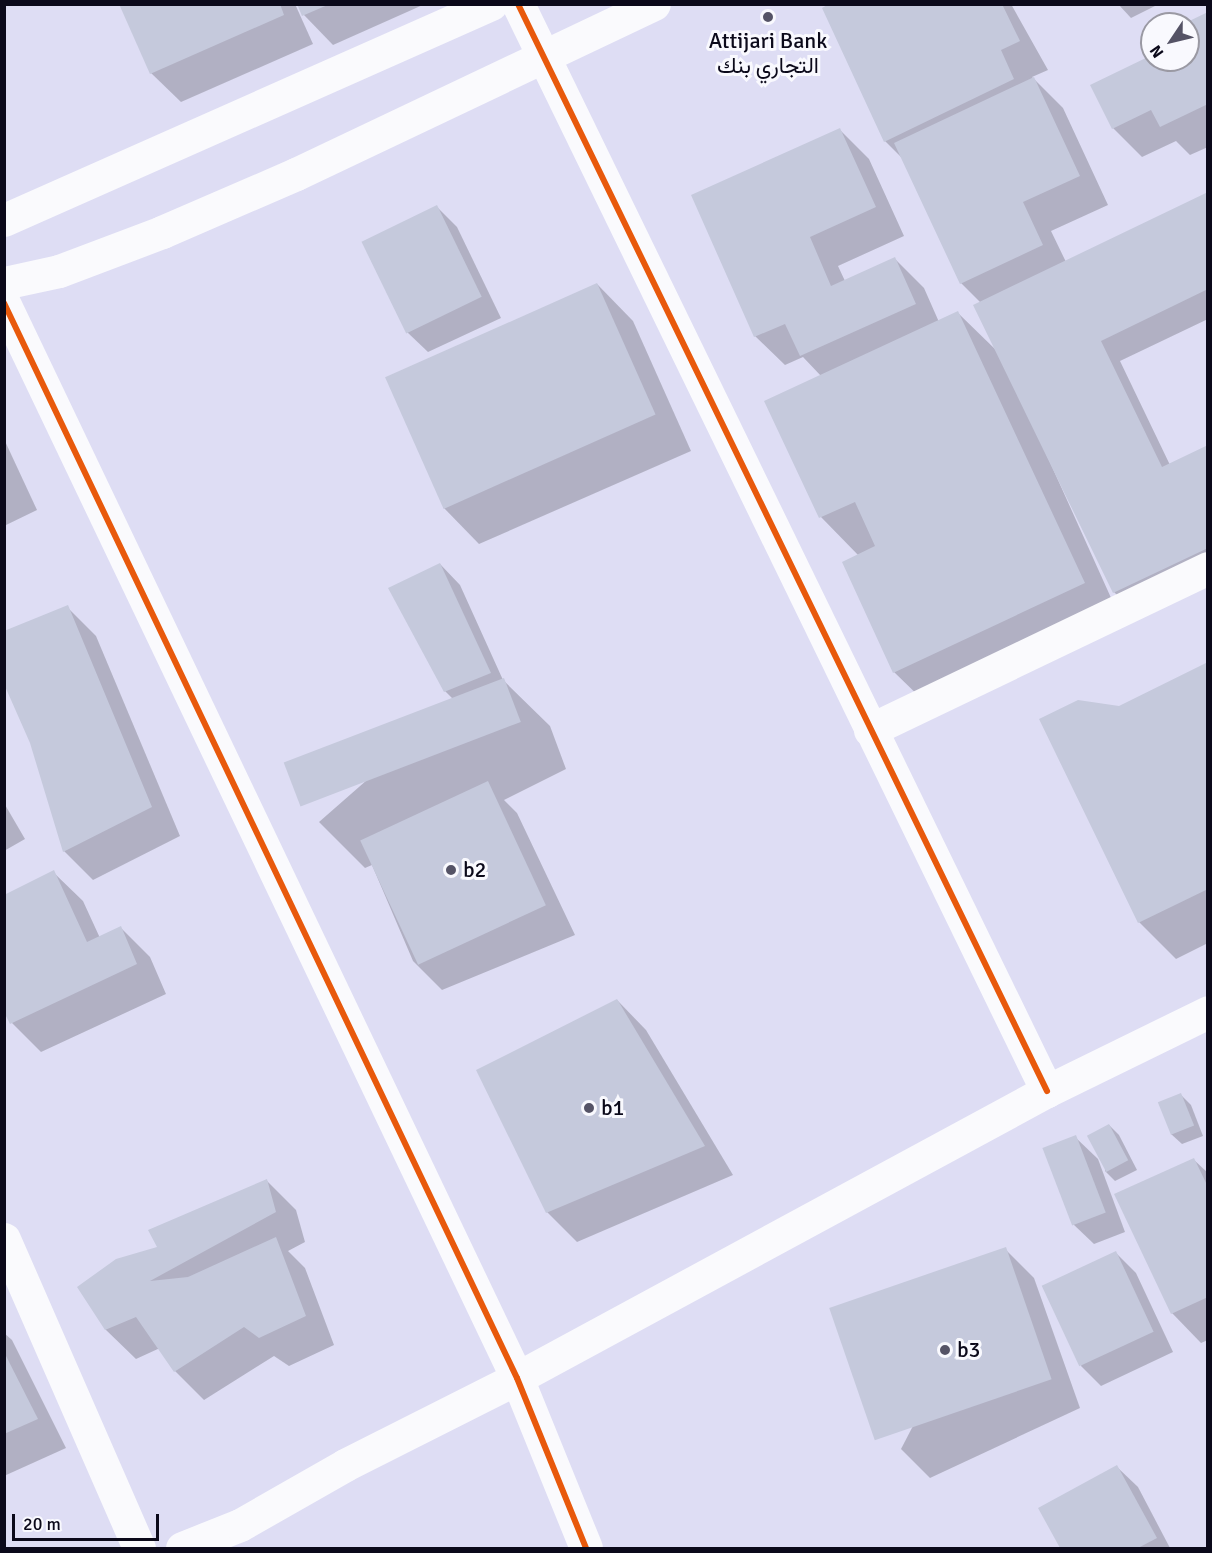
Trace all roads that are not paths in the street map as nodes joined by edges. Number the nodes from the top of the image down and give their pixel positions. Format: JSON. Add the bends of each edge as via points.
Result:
{"nodes":[{"id":1,"x":491,"y":4,"type":"edge"},
{"id":2,"x":518,"y":4,"type":"edge"},
{"id":3,"x":654,"y":4,"type":"edge"},
{"id":4,"x":541,"y":58,"type":"junction"},
{"id":5,"x":4,"y":220,"type":"edge"},
{"id":6,"x":4,"y":283,"type":"edge"},
{"id":7,"x":4,"y":303,"type":"edge"},
{"id":8,"x":1208,"y":568,"type":"edge"},
{"id":9,"x":870,"y":730,"type":"junction"},
{"id":10,"x":1208,"y":1012,"type":"edge"},
{"id":11,"x":1047,"y":1091,"type":"junction"},
{"id":12,"x":4,"y":1239,"type":"edge"},
{"id":13,"x":517,"y":1378,"type":"junction"},
{"id":14,"x":139,"y":1548,"type":"edge"},
{"id":15,"x":182,"y":1548,"type":"edge"},
{"id":16,"x":586,"y":1548,"type":"edge"}],
"edges":[{"from":1,"to":5,"type":"street"},
{"from":2,"to":4,"type":"street"},
{"from":3,"to":4,"type":"street"},
{"from":4,"to":6,"type":"street","via":[[162,232],[59,271]]},
{"from":4,"to":9,"type":"street"},
{"from":7,"to":13,"type":"street"},
{"from":8,"to":9,"type":"street"},
{"from":9,"to":11,"type":"street"},
{"from":10,"to":11,"type":"street"},
{"from":11,"to":13,"type":"street"},
{"from":12,"to":14,"type":"street"},
{"from":13,"to":15,"type":"street","via":[[345,1465],[240,1525]]},
{"from":13,"to":16,"type":"street"}]}
